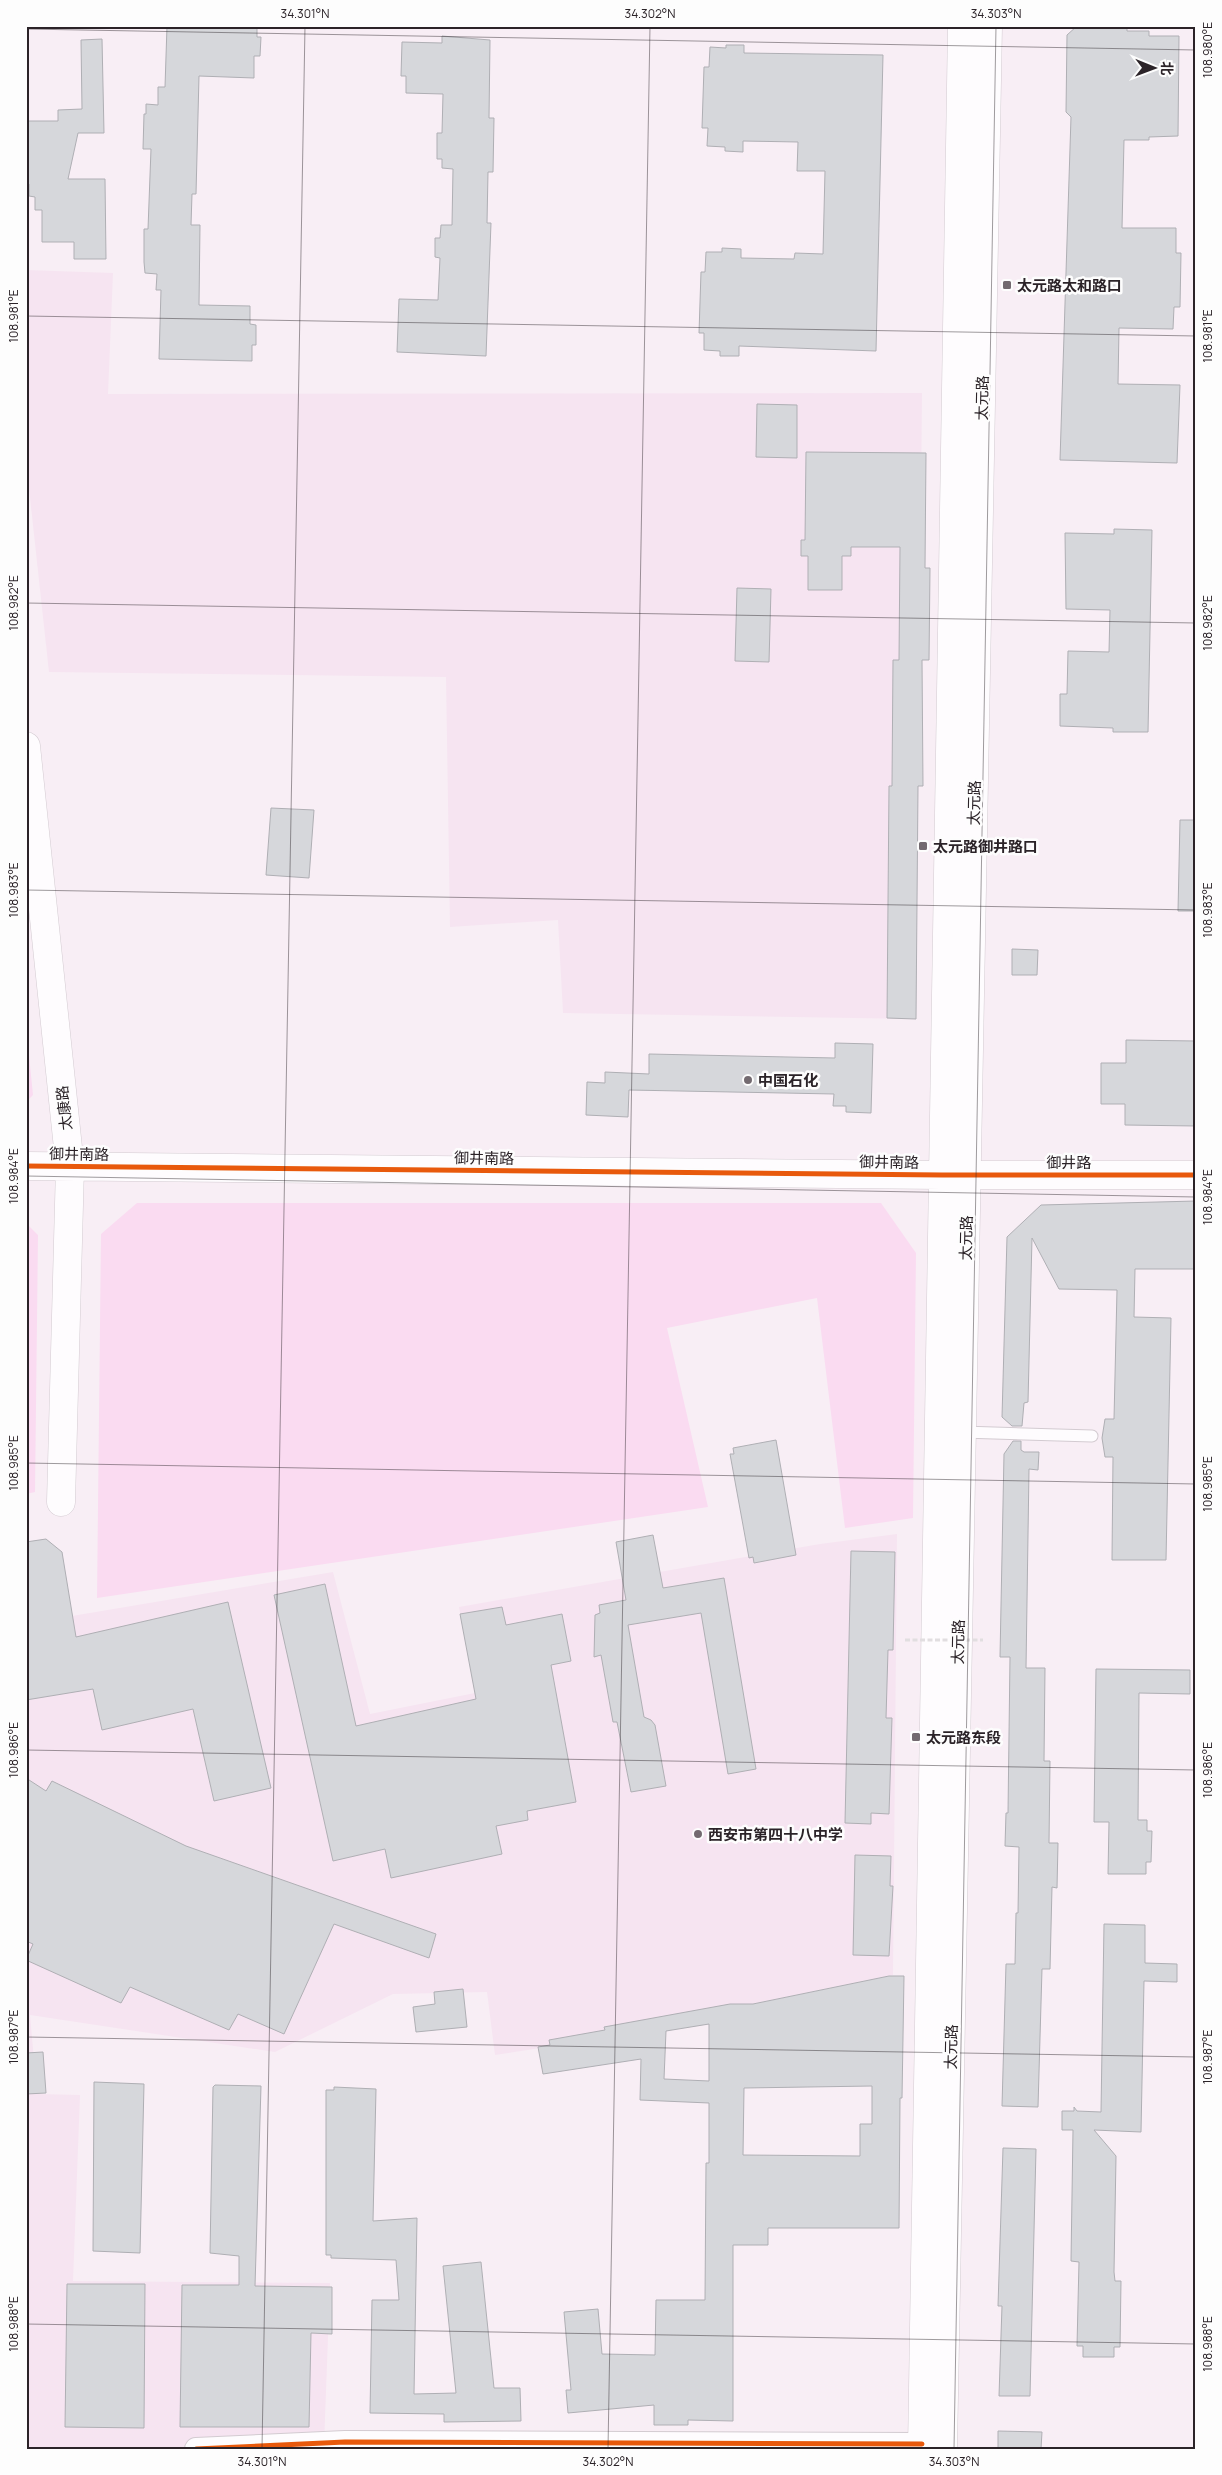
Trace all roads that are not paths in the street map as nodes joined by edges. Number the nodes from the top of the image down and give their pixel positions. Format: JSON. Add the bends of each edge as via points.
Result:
{"nodes":[{"id":1,"x":962,"y":26,"type":"edge"},
{"id":2,"x":988,"y":26,"type":"edge"},
{"id":3,"x":26,"y":746,"type":"edge"},
{"id":4,"x":26,"y":1166,"type":"edge"},
{"id":5,"x":70,"y":1167,"type":"junction"},
{"id":6,"x":954,"y":1175,"type":"junction"},
{"id":7,"x":1196,"y":1175,"type":"edge"},
{"id":8,"x":962,"y":1432,"type":"junction"},
{"id":9,"x":1092,"y":1436,"type":"dead end"},
{"id":10,"x":61,"y":1502,"type":"dead end"},
{"id":11,"x":929,"y":2447,"type":"edge"},
{"id":12,"x":196,"y":2449,"type":"edge"}],
"edges":[{"from":1,"to":6,"type":"main road","name":"太元路"},
{"from":2,"to":6,"type":"main road","name":"太元路"},
{"from":3,"to":5,"type":"main road","name":"太康路"},
{"from":4,"to":5,"type":"main road","name":"御井南路"},
{"from":5,"to":6,"type":"main road","name":"御井南路"},
{"from":5,"to":10,"type":"main road","name":"太康路"},
{"from":6,"to":7,"type":"main road","name":"御井路"},
{"from":6,"to":8,"type":"main road","name":"太元路"},
{"from":6,"to":11,"type":"main road","name":"太元路"},
{"from":8,"to":9,"type":"lane"},
{"from":8,"to":11,"type":"main road","name":"太元路"},
{"from":11,"to":12,"type":"street","via":[[345,2442]]}]}
